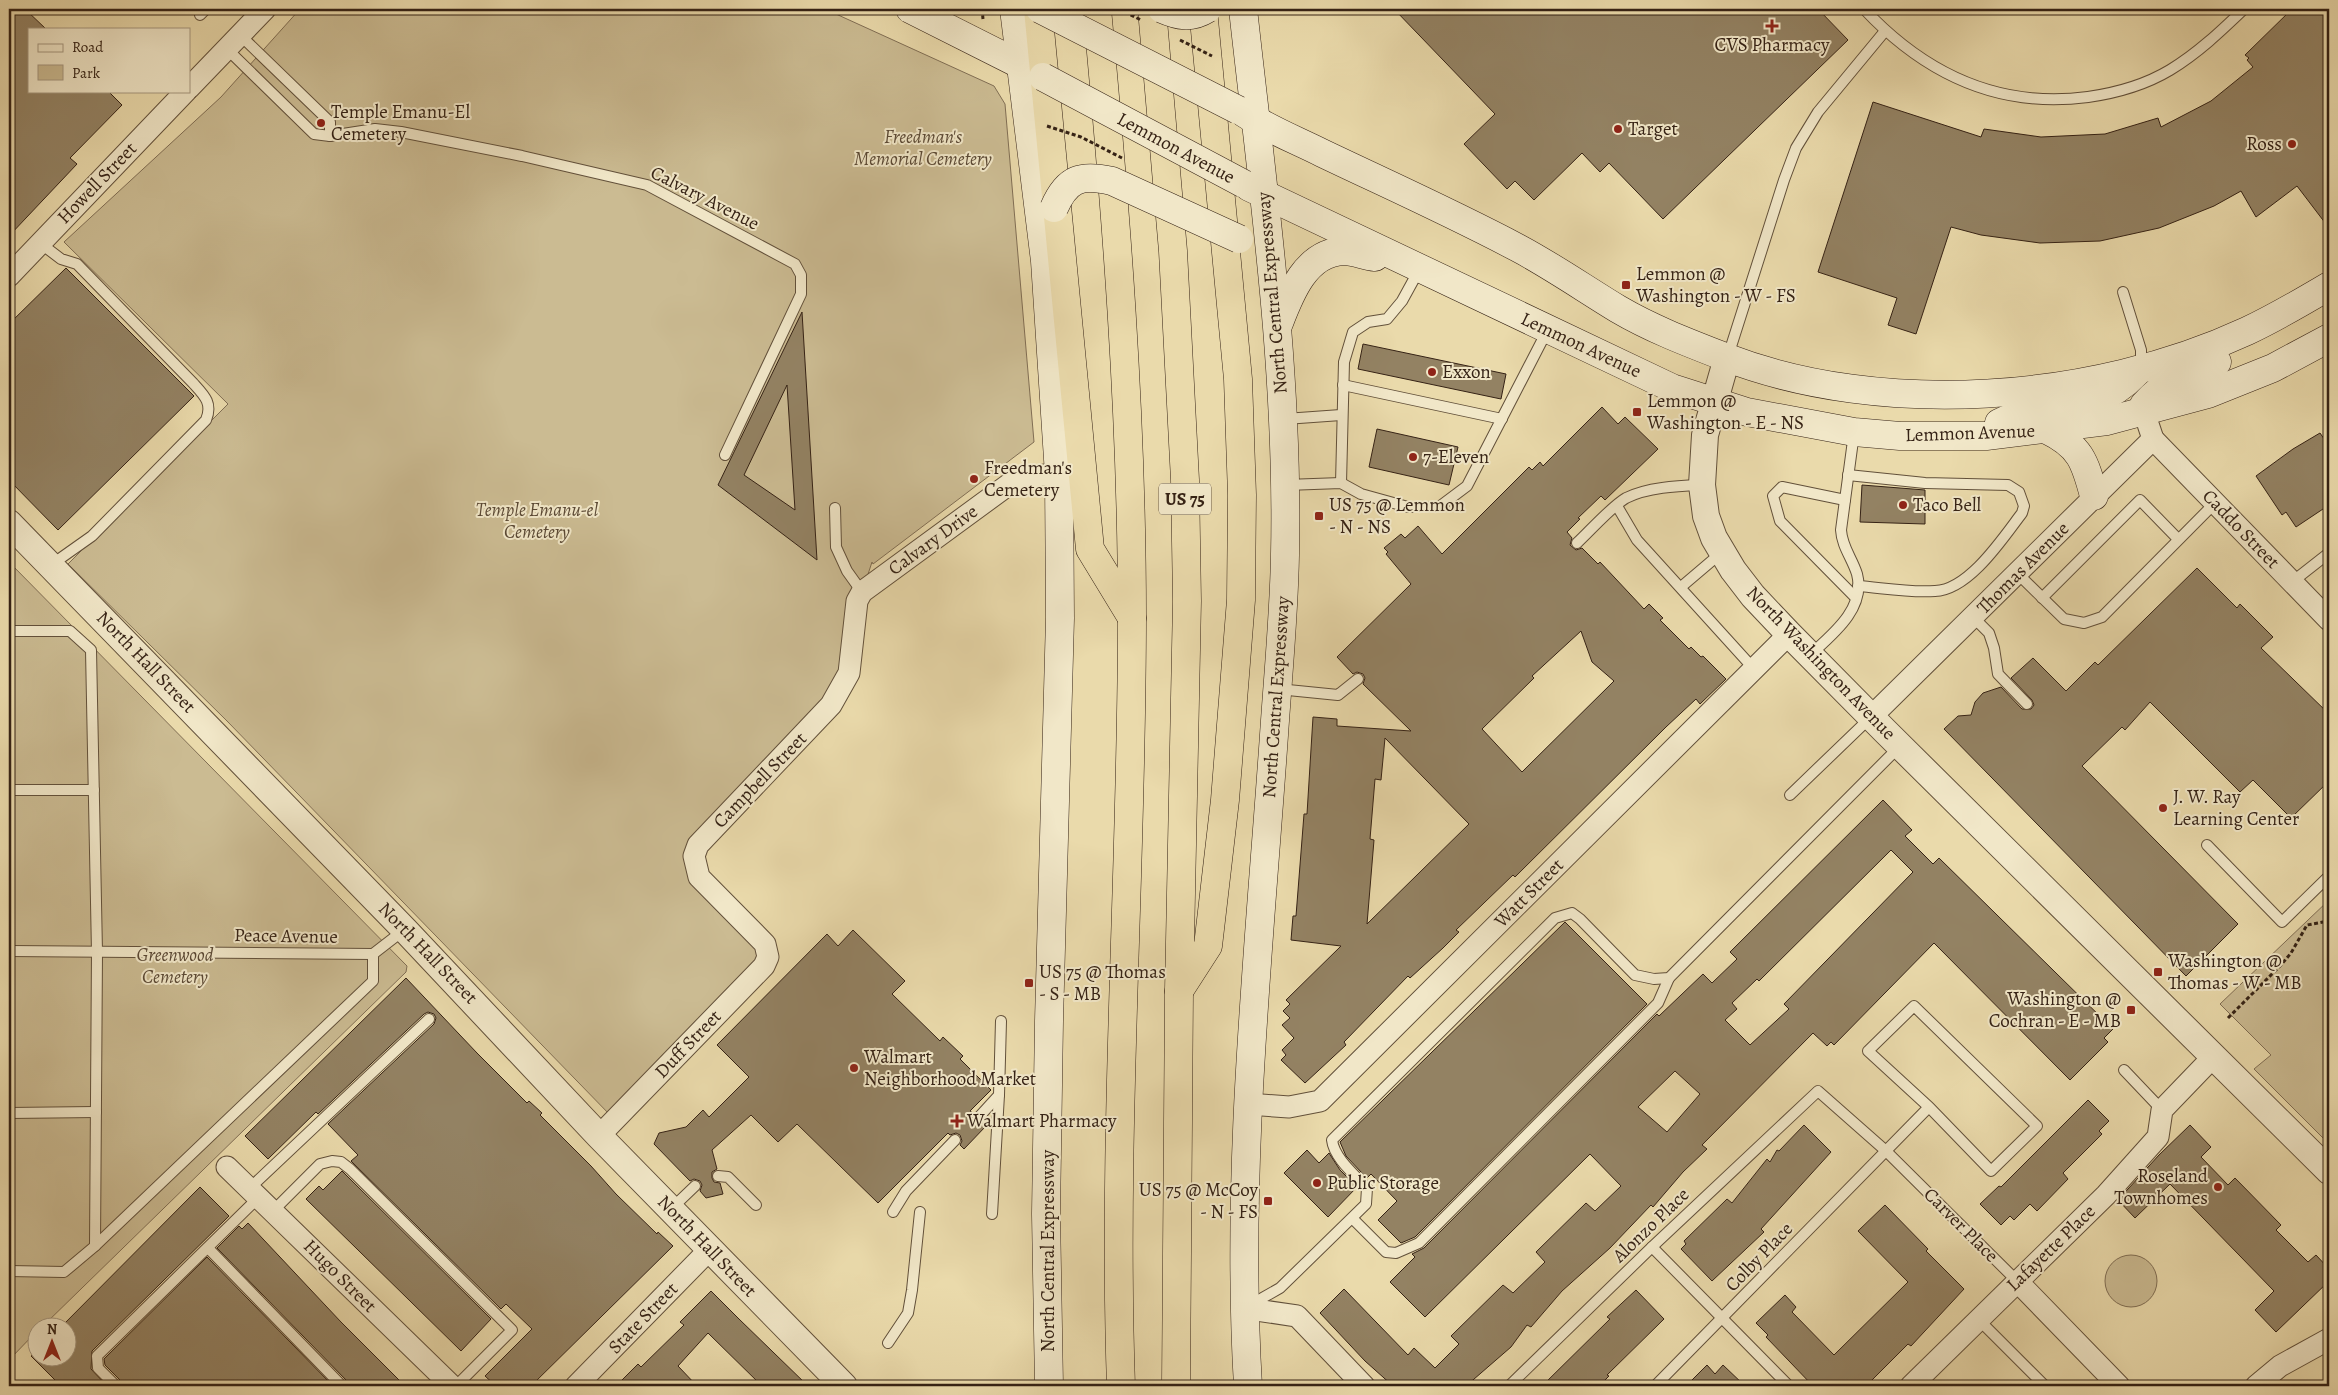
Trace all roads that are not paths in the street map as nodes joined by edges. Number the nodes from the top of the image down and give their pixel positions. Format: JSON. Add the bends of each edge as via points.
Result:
{"nodes":[{"id":1,"x":265,"y":9,"type":"edge"},
{"id":2,"x":910,"y":9,"type":"edge"},
{"id":3,"x":1014,"y":9,"type":"edge"},
{"id":4,"x":1039,"y":9,"type":"edge"},
{"id":5,"x":1097,"y":9,"type":"edge"},
{"id":6,"x":1152,"y":9,"type":"edge"},
{"id":7,"x":1162,"y":9,"type":"edge"},
{"id":8,"x":1203,"y":9,"type":"edge"},
{"id":9,"x":1207,"y":9,"type":"edge"},
{"id":10,"x":1243,"y":9,"type":"edge"},
{"id":11,"x":1864,"y":9,"type":"edge"},
{"id":12,"x":2244,"y":9,"type":"edge"},
{"id":13,"x":1885,"y":31,"type":"junction"},
{"id":14,"x":233,"y":42,"type":"junction"},
{"id":15,"x":1032,"y":71,"type":"junction"},
{"id":16,"x":190,"y":87,"type":"edge"},
{"id":17,"x":185,"y":92,"type":"edge"},
{"id":18,"x":1247,"y":115,"type":"junction"},
{"id":19,"x":330,"y":136,"type":"junction"},
{"id":20,"x":1253,"y":189,"type":"junction"},
{"id":21,"x":40,"y":243,"type":"junction"},
{"id":22,"x":1045,"y":261,"type":"junction"},
{"id":23,"x":1415,"y":267,"type":"junction"},
{"id":24,"x":9,"y":276,"type":"edge"},
{"id":25,"x":1273,"y":281,"type":"junction"},
{"id":26,"x":2329,"y":286,"type":"edge"},
{"id":27,"x":2123,"y":292,"type":"dead end"},
{"id":28,"x":1278,"y":327,"type":"junction"},
{"id":29,"x":1548,"y":330,"type":"junction"},
{"id":30,"x":2247,"y":331,"type":"junction"},
{"id":31,"x":2329,"y":338,"type":"edge"},
{"id":32,"x":1727,"y":358,"type":"junction"},
{"id":33,"x":2141,"y":368,"type":"junction"},
{"id":34,"x":1343,"y":385,"type":"junction"},
{"id":35,"x":1713,"y":403,"type":"junction"},
{"id":36,"x":2144,"y":412,"type":"junction"},
{"id":37,"x":1342,"y":415,"type":"junction"},
{"id":38,"x":1502,"y":418,"type":"junction"},
{"id":39,"x":1284,"y":419,"type":"junction"},
{"id":40,"x":2047,"y":430,"type":"junction"},
{"id":41,"x":1854,"y":432,"type":"junction"},
{"id":42,"x":1986,"y":436,"type":"junction"},
{"id":43,"x":2153,"y":439,"type":"junction"},
{"id":44,"x":725,"y":456,"type":"dead end"},
{"id":45,"x":1059,"y":474,"type":"junction"},
{"id":46,"x":1848,"y":475,"type":"junction"},
{"id":47,"x":1342,"y":483,"type":"junction"},
{"id":48,"x":1285,"y":485,"type":"junction"},
{"id":49,"x":1702,"y":485,"type":"junction"},
{"id":50,"x":2094,"y":496,"type":"junction"},
{"id":51,"x":1845,"y":500,"type":"junction"},
{"id":52,"x":2215,"y":503,"type":"junction"},
{"id":53,"x":1617,"y":506,"type":"junction"},
{"id":54,"x":835,"y":508,"type":"dead end"},
{"id":55,"x":9,"y":523,"type":"edge"},
{"id":56,"x":2178,"y":540,"type":"junction"},
{"id":57,"x":1577,"y":543,"type":"dead end"},
{"id":58,"x":1722,"y":553,"type":"junction"},
{"id":59,"x":2329,"y":553,"type":"edge"},
{"id":60,"x":51,"y":565,"type":"junction"},
{"id":61,"x":2017,"y":573,"type":"junction"},
{"id":62,"x":2292,"y":582,"type":"junction"},
{"id":63,"x":1858,"y":586,"type":"junction"},
{"id":64,"x":1681,"y":587,"type":"junction"},
{"id":65,"x":862,"y":592,"type":"junction"},
{"id":66,"x":1856,"y":598,"type":"junction"},
{"id":67,"x":2042,"y":598,"type":"junction"},
{"id":68,"x":1973,"y":617,"type":"junction"},
{"id":69,"x":1132,"y":618,"type":"junction"},
{"id":70,"x":2329,"y":620,"type":"edge"},
{"id":71,"x":9,"y":631,"type":"edge"},
{"id":72,"x":1789,"y":634,"type":"junction"},
{"id":73,"x":1810,"y":654,"type":"junction"},
{"id":74,"x":1754,"y":669,"type":"junction"},
{"id":75,"x":1358,"y":679,"type":"dead end"},
{"id":76,"x":1277,"y":689,"type":"junction"},
{"id":77,"x":2027,"y":704,"type":"dead end"},
{"id":78,"x":1872,"y":716,"type":"junction"},
{"id":79,"x":1900,"y":746,"type":"junction"},
{"id":80,"x":9,"y":790,"type":"edge"},
{"id":81,"x":94,"y":790,"type":"junction"},
{"id":82,"x":1790,"y":795,"type":"dead end"},
{"id":83,"x":2206,"y":845,"type":"dead end"},
{"id":84,"x":2329,"y":876,"type":"edge"},
{"id":85,"x":405,"y":930,"type":"junction"},
{"id":86,"x":768,"y":949,"type":"joint"},
{"id":87,"x":9,"y":951,"type":"edge"},
{"id":88,"x":97,"y":952,"type":"junction"},
{"id":89,"x":373,"y":954,"type":"junction"},
{"id":90,"x":1669,"y":978,"type":"junction"},
{"id":91,"x":1179,"y":991,"type":"junction"},
{"id":92,"x":429,"y":1020,"type":"dead end"},
{"id":93,"x":1001,"y":1021,"type":"dead end"},
{"id":94,"x":2214,"y":1056,"type":"junction"},
{"id":95,"x":2124,"y":1070,"type":"dead end"},
{"id":96,"x":1818,"y":1091,"type":"joint"},
{"id":97,"x":1000,"y":1095,"type":"junction"},
{"id":98,"x":1248,"y":1104,"type":"junction"},
{"id":99,"x":1929,"y":1107,"type":"junction"},
{"id":100,"x":2162,"y":1110,"type":"junction"},
{"id":101,"x":96,"y":1112,"type":"junction"},
{"id":102,"x":9,"y":1113,"type":"edge"},
{"id":103,"x":978,"y":1118,"type":"dead end"},
{"id":104,"x":599,"y":1136,"type":"junction"},
{"id":105,"x":955,"y":1140,"type":"dead end"},
{"id":106,"x":1886,"y":1151,"type":"junction"},
{"id":107,"x":227,"y":1167,"type":"dead end"},
{"id":108,"x":2329,"y":1171,"type":"edge"},
{"id":109,"x":718,"y":1176,"type":"dead end"},
{"id":110,"x":695,"y":1186,"type":"dead end"},
{"id":111,"x":261,"y":1199,"type":"junction"},
{"id":112,"x":756,"y":1205,"type":"dead end"},
{"id":113,"x":671,"y":1209,"type":"junction"},
{"id":114,"x":893,"y":1212,"type":"dead end"},
{"id":115,"x":920,"y":1212,"type":"dead end"},
{"id":116,"x":992,"y":1214,"type":"dead end"},
{"id":117,"x":1354,"y":1218,"type":"junction"},
{"id":118,"x":95,"y":1246,"type":"junction"},
{"id":119,"x":1652,"y":1247,"type":"junction"},
{"id":120,"x":208,"y":1248,"type":"junction"},
{"id":121,"x":710,"y":1249,"type":"junction"},
{"id":122,"x":9,"y":1271,"type":"edge"},
{"id":123,"x":2017,"y":1281,"type":"junction"},
{"id":124,"x":1243,"y":1308,"type":"junction"},
{"id":125,"x":1723,"y":1318,"type":"junction"},
{"id":126,"x":1978,"y":1319,"type":"junction"},
{"id":127,"x":2329,"y":1339,"type":"edge"},
{"id":128,"x":888,"y":1343,"type":"dead end"},
{"id":129,"x":1048,"y":1350,"type":"junction"},
{"id":130,"x":116,"y":1386,"type":"edge"},
{"id":131,"x":342,"y":1386,"type":"edge"},
{"id":132,"x":452,"y":1386,"type":"edge"},
{"id":133,"x":456,"y":1386,"type":"edge"},
{"id":134,"x":576,"y":1386,"type":"edge"},
{"id":135,"x":844,"y":1386,"type":"edge"},
{"id":136,"x":1038,"y":1386,"type":"edge"},
{"id":137,"x":1049,"y":1386,"type":"edge"},
{"id":138,"x":1121,"y":1386,"type":"edge"},
{"id":139,"x":1176,"y":1386,"type":"edge"},
{"id":140,"x":1248,"y":1386,"type":"edge"},
{"id":141,"x":1364,"y":1386,"type":"edge"},
{"id":142,"x":1510,"y":1386,"type":"edge"},
{"id":143,"x":1655,"y":1386,"type":"edge"},
{"id":144,"x":1789,"y":1386,"type":"edge"},
{"id":145,"x":1911,"y":1386,"type":"edge"},
{"id":146,"x":2045,"y":1386,"type":"edge"},
{"id":147,"x":2119,"y":1386,"type":"edge"},
{"id":148,"x":2256,"y":1386,"type":"edge"}],
"edges":[{"from":1,"to":14,"type":"street"},
{"from":2,"to":15,"type":"main road","name":"Lemmon Avenue"},
{"from":3,"to":15,"type":"main road","name":"North Central Expressway"},
{"from":4,"to":18,"type":"main road","name":"Lemmon Avenue","bridge":true},
{"from":4,"to":69,"type":"highway","via":[[1090,550]]},
{"from":5,"to":69,"type":"highway","number":"US 75","via":[[1123,314]]},
{"from":6,"to":91,"type":"highway","number":"US 75","via":[[1173,251],[1185,480]]},
{"from":7,"to":9,"type":"main road","bridge":true,"via":[[1186,17]]},
{"from":8,"to":91,"type":"highway","via":[[1238,379],[1241,600],[1225,800],[1208,946]]},
{"from":10,"to":18,"type":"main road","name":"North Central Expressway"},
{"from":11,"to":13,"type":"lane"},
{"from":12,"to":13,"type":"lane","via":[[2215,37],[2170,70],[2118,93],[2064,100],[2028,100],[1978,88],[1933,65]]},
{"from":13,"to":32,"type":"lane","name":"North Washington Avenue","via":[[1818,112],[1796,148]]},
{"from":14,"to":16,"type":"street"},
{"from":14,"to":19,"type":"lane","name":"Calvary Avenue","via":[[314,134]]},
{"from":14,"to":19,"type":"lane","via":[[330,122]]},
{"from":15,"to":20,"type":"main road","name":"Lemmon Avenue","bridge":true},
{"from":15,"to":22,"type":"main road","name":"North Central Expressway"},
{"from":17,"to":21,"type":"street","name":"Howell Street"},
{"from":18,"to":20,"type":"main road","name":"North Central Expressway"},
{"from":18,"to":32,"type":"main road","name":"Lemmon Avenue","via":[[1518,248],[1621,310]]},
{"from":19,"to":44,"type":"lane","name":"Calvary Avenue","via":[[375,129],[401,132],[647,185],[794,264],[801,276],[801,294]]},
{"from":20,"to":23,"type":"main road","name":"Lemmon Avenue"},
{"from":20,"to":25,"type":"main road","name":"North Central Expressway"},
{"from":21,"to":24,"type":"street","name":"Howell Street"},
{"from":21,"to":60,"type":"lane","via":[[61,259],[78,264],[207,398],[209,413],[206,420],[92,536]]},
{"from":22,"to":25,"type":"main road","bridge":true,"via":[[1054,208],[1060,194],[1081,178],[1092,176],[1112,181],[1239,239]]},
{"from":22,"to":45,"type":"main road","name":"North Central Expressway"},
{"from":23,"to":28,"type":"main road","via":[[1344,251],[1329,255],[1315,262],[1300,276]]},
{"from":23,"to":29,"type":"main road","name":"Lemmon Avenue"},
{"from":23,"to":34,"type":"lane","via":[[1402,301],[1387,319],[1368,322],[1353,332],[1344,362]]},
{"from":25,"to":28,"type":"main road","name":"North Central Expressway"},
{"from":26,"to":30,"type":"main road","name":"Lemmon Avenue"},
{"from":27,"to":33,"type":"lane","via":[[2141,350]]},
{"from":28,"to":39,"type":"main road","name":"North Central Expressway"},
{"from":29,"to":35,"type":"main road","name":"Lemmon Avenue","via":[[1672,388]]},
{"from":29,"to":38,"type":"lane"},
{"from":30,"to":33,"type":"main road","name":"Lemmon Avenue","via":[[2196,352]]},
{"from":30,"to":36,"type":"main road","via":[[2229,357],[2172,380],[2144,405]]},
{"from":31,"to":36,"type":"main road","name":"Lemmon Avenue","via":[[2272,368],[2208,394]]},
{"from":32,"to":33,"type":"main road","name":"Lemmon Avenue","via":[[1794,378],[1847,387],[1950,394],[2029,391]]},
{"from":32,"to":35,"type":"street","name":"North Washington Avenue"},
{"from":33,"to":42,"type":"main road","via":[[2112,394],[2084,404],[2016,414],[1998,423]]},
{"from":34,"to":37,"type":"lane"},
{"from":34,"to":38,"type":"lane"},
{"from":35,"to":41,"type":"main road","name":"Lemmon Avenue"},
{"from":35,"to":49,"type":"street","name":"North Washington Avenue","via":[[1705,435]]},
{"from":36,"to":40,"type":"main road","name":"Lemmon Avenue"},
{"from":36,"to":43,"type":"street"},
{"from":37,"to":39,"type":"lane"},
{"from":37,"to":47,"type":"lane"},
{"from":38,"to":47,"type":"lane","via":[[1467,486],[1439,507],[1408,507],[1361,494]]},
{"from":39,"to":48,"type":"main road","name":"North Central Expressway"},
{"from":40,"to":42,"type":"main road","name":"Lemmon Avenue"},
{"from":40,"to":50,"type":"main road","via":[[2066,439],[2079,454]]},
{"from":41,"to":42,"type":"main road","name":"Lemmon Avenue","via":[[1900,436]]},
{"from":41,"to":46,"type":"lane"},
{"from":43,"to":50,"type":"street","name":"Thomas Avenue"},
{"from":43,"to":52,"type":"street","name":"Caddo Street"},
{"from":45,"to":65,"type":"street","name":"Calvary Drive","via":[[1019,477]]},
{"from":45,"to":129,"type":"main road","name":"North Central Expressway","via":[[1060,618],[1046,1214]]},
{"from":46,"to":51,"type":"lane"},
{"from":46,"to":63,"type":"lane","via":[[1925,483],[2008,484],[2020,492],[2024,506],[1985,562],[1949,588],[1936,591]]},
{"from":47,"to":48,"type":"lane"},
{"from":48,"to":76,"type":"main road","name":"North Central Expressway","via":[[1285,556]]},
{"from":49,"to":53,"type":"lane","via":[[1646,492]]},
{"from":49,"to":58,"type":"street","name":"North Washington Avenue","via":[[1706,516]]},
{"from":50,"to":61,"type":"street","name":"Thomas Avenue"},
{"from":51,"to":63,"type":"lane","via":[[1842,542],[1857,574]]},
{"from":51,"to":66,"type":"lane","via":[[1782,487],[1774,496],[1780,521]]},
{"from":52,"to":56,"type":"lane"},
{"from":52,"to":62,"type":"street","name":"Caddo Street"},
{"from":53,"to":57,"type":"lane"},
{"from":53,"to":64,"type":"lane","via":[[1637,540]]},
{"from":54,"to":65,"type":"lane","via":[[836,547]]},
{"from":55,"to":60,"type":"street","name":"North Hall Street"},
{"from":56,"to":67,"type":"lane","via":[[2102,617],[2084,623],[2064,619]]},
{"from":56,"to":67,"type":"lane","via":[[2140,500]]},
{"from":58,"to":64,"type":"lane"},
{"from":58,"to":72,"type":"street","name":"North Washington Avenue","via":[[1753,596]]},
{"from":59,"to":62,"type":"lane"},
{"from":60,"to":85,"type":"street","name":"North Hall Street"},
{"from":61,"to":67,"type":"lane"},
{"from":61,"to":68,"type":"street","name":"Thomas Avenue"},
{"from":62,"to":70,"type":"street","name":"Caddo Street"},
{"from":63,"to":66,"type":"lane"},
{"from":64,"to":74,"type":"lane"},
{"from":65,"to":86,"type":"street","name":"Campbell Street","via":[[857,601],[849,673],[842,689],[831,705],[698,845],[694,856],[699,877]]},
{"from":66,"to":73,"type":"lane","via":[[1844,622]]},
{"from":68,"to":77,"type":"lane","via":[[1988,633],[1998,674]]},
{"from":68,"to":78,"type":"street","name":"Thomas Avenue"},
{"from":69,"to":138,"type":"highway","number":"US 75","via":[[1119,1151]]},
{"from":71,"to":81,"type":"lane","via":[[70,631],[91,650]]},
{"from":72,"to":73,"type":"street","name":"North Washington Avenue"},
{"from":72,"to":74,"type":"street","name":"Watt Street"},
{"from":73,"to":78,"type":"street","name":"North Washington Avenue"},
{"from":74,"to":98,"type":"street","name":"Watt Street","via":[[1320,1101],[1289,1107]]},
{"from":75,"to":76,"type":"lane","via":[[1338,695]]},
{"from":76,"to":98,"type":"main road","name":"North Central Expressway"},
{"from":78,"to":79,"type":"street","name":"North Washington Avenue"},
{"from":78,"to":82,"type":"lane"},
{"from":79,"to":90,"type":"lane"},
{"from":79,"to":94,"type":"street","name":"North Washington Avenue"},
{"from":80,"to":81,"type":"lane"},
{"from":81,"to":88,"type":"lane"},
{"from":83,"to":84,"type":"lane","via":[[2282,922]]},
{"from":85,"to":89,"type":"lane"},
{"from":85,"to":104,"type":"street","name":"North Hall Street"},
{"from":86,"to":104,"type":"street","name":"Duff Street","via":[[764,966]]},
{"from":87,"to":88,"type":"lane","name":"Peace Avenue"},
{"from":88,"to":89,"type":"lane","name":"Peace Avenue"},
{"from":88,"to":101,"type":"lane"},
{"from":89,"to":118,"type":"lane","via":[[373,981]]},
{"from":90,"to":117,"type":"lane","via":[[1658,1003],[1419,1243],[1396,1253],[1386,1252]]},
{"from":90,"to":117,"type":"lane","via":[[1635,975],[1572,913],[1555,918],[1332,1140],[1340,1158],[1367,1188],[1366,1204]]},
{"from":91,"to":139,"type":"highway","number":"US 75"},
{"from":92,"to":111,"type":"lane"},
{"from":93,"to":97,"type":"lane"},
{"from":94,"to":100,"type":"street"},
{"from":94,"to":108,"type":"street","name":"North Washington Avenue"},
{"from":95,"to":100,"type":"lane"},
{"from":96,"to":106,"type":"lane","name":"Carver Place"},
{"from":96,"to":119,"type":"lane","name":"Alonzo Place"},
{"from":97,"to":103,"type":"lane"},
{"from":97,"to":116,"type":"lane"},
{"from":98,"to":124,"type":"main road","name":"North Central Expressway"},
{"from":99,"to":99,"type":"lane","via":[[1868,1051],[1914,1006],[2037,1126],[1992,1171]]},
{"from":99,"to":106,"type":"lane","name":"Colby Place"},
{"from":100,"to":123,"type":"street","name":"Lafayette Place","via":[[2158,1137],[2106,1195]]},
{"from":101,"to":102,"type":"lane"},
{"from":101,"to":118,"type":"lane"},
{"from":104,"to":113,"type":"street","name":"North Hall Street"},
{"from":105,"to":114,"type":"lane","via":[[906,1190]]},
{"from":106,"to":123,"type":"lane","name":"Carver Place"},
{"from":106,"to":125,"type":"lane","name":"Colby Place"},
{"from":107,"to":111,"type":"street","name":"Hugo Street"},
{"from":109,"to":112,"type":"lane","via":[[728,1177]]},
{"from":110,"to":113,"type":"lane"},
{"from":111,"to":120,"type":"lane"},
{"from":111,"to":132,"type":"street","name":"Hugo Street"},
{"from":111,"to":133,"type":"lane","via":[[320,1164],[341,1162],[350,1169],[512,1330]]},
{"from":113,"to":121,"type":"street","name":"North Hall Street"},
{"from":115,"to":128,"type":"lane","via":[[908,1312]]},
{"from":117,"to":124,"type":"lane","via":[[1280,1288]]},
{"from":118,"to":122,"type":"lane","via":[[64,1272]]},
{"from":119,"to":125,"type":"lane"},
{"from":119,"to":142,"type":"lane","name":"Alonzo Place"},
{"from":120,"to":130,"type":"lane","via":[[97,1356],[98,1368]]},
{"from":120,"to":131,"type":"lane"},
{"from":121,"to":134,"type":"street","name":"State Street"},
{"from":121,"to":135,"type":"street","name":"North Hall Street"},
{"from":123,"to":126,"type":"street","name":"Lafayette Place"},
{"from":123,"to":147,"type":"street","name":"Carver Place"},
{"from":124,"to":140,"type":"main road","name":"North Central Expressway"},
{"from":124,"to":141,"type":"street","via":[[1296,1316]]},
{"from":125,"to":143,"type":"lane","name":"Colby Place"},
{"from":125,"to":144,"type":"lane"},
{"from":126,"to":145,"type":"street","name":"Lafayette Place"},
{"from":126,"to":146,"type":"lane"},
{"from":127,"to":148,"type":"street","via":[[2280,1366]]},
{"from":129,"to":136,"type":"main road"},
{"from":129,"to":137,"type":"main road","name":"North Central Expressway"}]}
